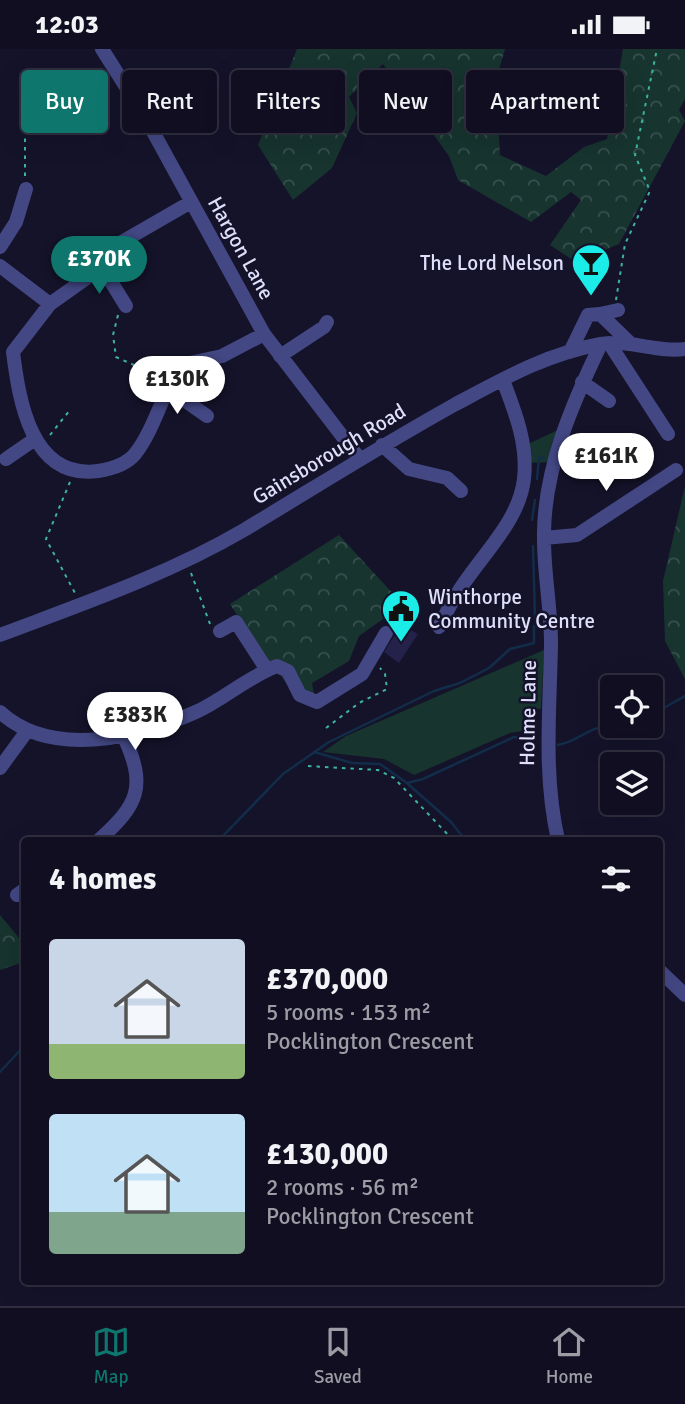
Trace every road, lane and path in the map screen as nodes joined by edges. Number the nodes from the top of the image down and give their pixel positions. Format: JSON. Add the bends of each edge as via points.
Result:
{"nodes":[{"id":1,"x":102,"y":49,"type":"edge"},
{"id":2,"x":657,"y":49,"type":"edge"},
{"id":3,"x":25,"y":133,"type":"edge"},
{"id":4,"x":26,"y":189,"type":"joint"},
{"id":5,"x":191,"y":202,"type":"junction"},
{"id":6,"x":0,"y":247,"type":"edge"},
{"id":7,"x":0,"y":266,"type":"edge"},
{"id":8,"x":102,"y":267,"type":"junction"},
{"id":9,"x":50,"y":304,"type":"junction"},
{"id":10,"x":617,"y":306,"type":"joint"},
{"id":11,"x":125,"y":307,"type":"joint"},
{"id":12,"x":600,"y":314,"type":"junction"},
{"id":13,"x":327,"y":322,"type":"dead end"},
{"id":14,"x":264,"y":334,"type":"junction"},
{"id":15,"x":629,"y":342,"type":"junction"},
{"id":16,"x":605,"y":344,"type":"junction"},
{"id":17,"x":685,"y":349,"type":"edge"},
{"id":18,"x":570,"y":352,"type":"junction"},
{"id":19,"x":280,"y":356,"type":"junction"},
{"id":20,"x":503,"y":380,"type":"junction"},
{"id":21,"x":582,"y":382,"type":"junction"},
{"id":22,"x":169,"y":385,"type":"junction"},
{"id":23,"x":609,"y":401,"type":"dead end"},
{"id":24,"x":71,"y":410,"type":"dead end"},
{"id":25,"x":206,"y":418,"type":"dead end"},
{"id":26,"x":668,"y":434,"type":"dead end"},
{"id":27,"x":38,"y":443,"type":"junction"},
{"id":28,"x":382,"y":445,"type":"junction"},
{"id":29,"x":359,"y":458,"type":"junction"},
{"id":30,"x":6,"y":459,"type":"dead end"},
{"id":31,"x":676,"y":470,"type":"dead end"},
{"id":32,"x":75,"y":471,"type":"junction"},
{"id":33,"x":461,"y":491,"type":"dead end"},
{"id":34,"x":544,"y":538,"type":"junction"},
{"id":35,"x":186,"y":559,"type":"junction"},
{"id":36,"x":81,"y":604,"type":"junction"},
{"id":37,"x":439,"y":627,"type":"dead end"},
{"id":38,"x":220,"y":631,"type":"joint"},
{"id":39,"x":386,"y":633,"type":"dead end"},
{"id":40,"x":0,"y":635,"type":"edge"},
{"id":41,"x":372,"y":657,"type":"junction"},
{"id":42,"x":267,"y":670,"type":"junction"},
{"id":43,"x":0,"y":712,"type":"edge"},
{"id":44,"x":326,"y":728,"type":"dead end"},
{"id":45,"x":27,"y":731,"type":"junction"},
{"id":46,"x":124,"y":737,"type":"junction"},
{"id":47,"x":308,"y":766,"type":"dead end"},
{"id":48,"x":0,"y":768,"type":"edge"},
{"id":49,"x":102,"y":837,"type":"edge"},
{"id":50,"x":450,"y":837,"type":"edge"},
{"id":51,"x":558,"y":837,"type":"edge"},
{"id":52,"x":663,"y":974,"type":"edge"},
{"id":53,"x":685,"y":995,"type":"edge"}],
"edges":[{"from":1,"to":5,"type":"street","name":"Hargon Lane"},
{"from":2,"to":10,"type":"path","via":[[635,155],[650,191],[625,244]]},
{"from":3,"to":4,"type":"path"},
{"from":4,"to":6,"type":"street","via":[[16,222]]},
{"from":5,"to":8,"type":"street","via":[[120,243]]},
{"from":5,"to":14,"type":"street","name":"Hargon Lane"},
{"from":7,"to":9,"type":"street"},
{"from":8,"to":9,"type":"street"},
{"from":8,"to":11,"type":"street"},
{"from":9,"to":27,"type":"street","via":[[13,352],[19,403]]},
{"from":10,"to":12,"type":"street"},
{"from":11,"to":22,"type":"path","via":[[115,326],[116,357]]},
{"from":12,"to":15,"type":"street"},
{"from":12,"to":18,"type":"street","via":[[588,315]]},
{"from":13,"to":19,"type":"street"},
{"from":14,"to":19,"type":"street","name":"Hargon Lane"},
{"from":14,"to":22,"type":"street","via":[[222,356],[185,364]]},
{"from":15,"to":16,"type":"street","name":"Gainsborough Road"},
{"from":15,"to":17,"type":"street","name":"Gainsborough Road"},
{"from":16,"to":18,"type":"street","name":"Gainsborough Road"},
{"from":16,"to":21,"type":"street","name":"Holme Lane"},
{"from":16,"to":26,"type":"street"},
{"from":18,"to":20,"type":"street","name":"Gainsborough Road"},
{"from":19,"to":29,"type":"street","name":"Hargon Lane"},
{"from":20,"to":28,"type":"street","name":"Gainsborough Road"},
{"from":20,"to":37,"type":"street","via":[[520,427],[525,463],[522,490],[507,522]]},
{"from":21,"to":23,"type":"street"},
{"from":21,"to":34,"type":"street","name":"Holme Lane","via":[[560,440]]},
{"from":22,"to":25,"type":"street"},
{"from":22,"to":32,"type":"street","via":[[135,454],[114,469]]},
{"from":24,"to":27,"type":"path"},
{"from":27,"to":30,"type":"street"},
{"from":27,"to":32,"type":"street"},
{"from":28,"to":29,"type":"street","name":"Gainsborough Road"},
{"from":28,"to":33,"type":"street","via":[[409,469],[442,476]]},
{"from":29,"to":35,"type":"street","name":"Gainsborough Road","via":[[242,531]]},
{"from":31,"to":34,"type":"street","via":[[577,535]]},
{"from":32,"to":36,"type":"path","via":[[46,539]]},
{"from":34,"to":51,"type":"street","name":"Holme Lane","via":[[551,641],[547,765]]},
{"from":35,"to":36,"type":"street","name":"Gainsborough Road"},
{"from":35,"to":38,"type":"path","via":[[210,625]]},
{"from":36,"to":40,"type":"street","name":"Gainsborough Road"},
{"from":38,"to":42,"type":"street","via":[[236,622]]},
{"from":39,"to":41,"type":"street"},
{"from":41,"to":42,"type":"street","via":[[362,674],[317,702],[300,695],[283,667]]},
{"from":41,"to":44,"type":"path","via":[[385,674],[387,689]]},
{"from":42,"to":46,"type":"street","via":[[198,711]]},
{"from":43,"to":45,"type":"street"},
{"from":45,"to":46,"type":"street","via":[[69,739]]},
{"from":45,"to":48,"type":"street"},
{"from":46,"to":49,"type":"street","via":[[136,764],[138,789],[127,815]]},
{"from":47,"to":50,"type":"path","via":[[378,770],[394,778]]},
{"from":52,"to":53,"type":"street"}]}
